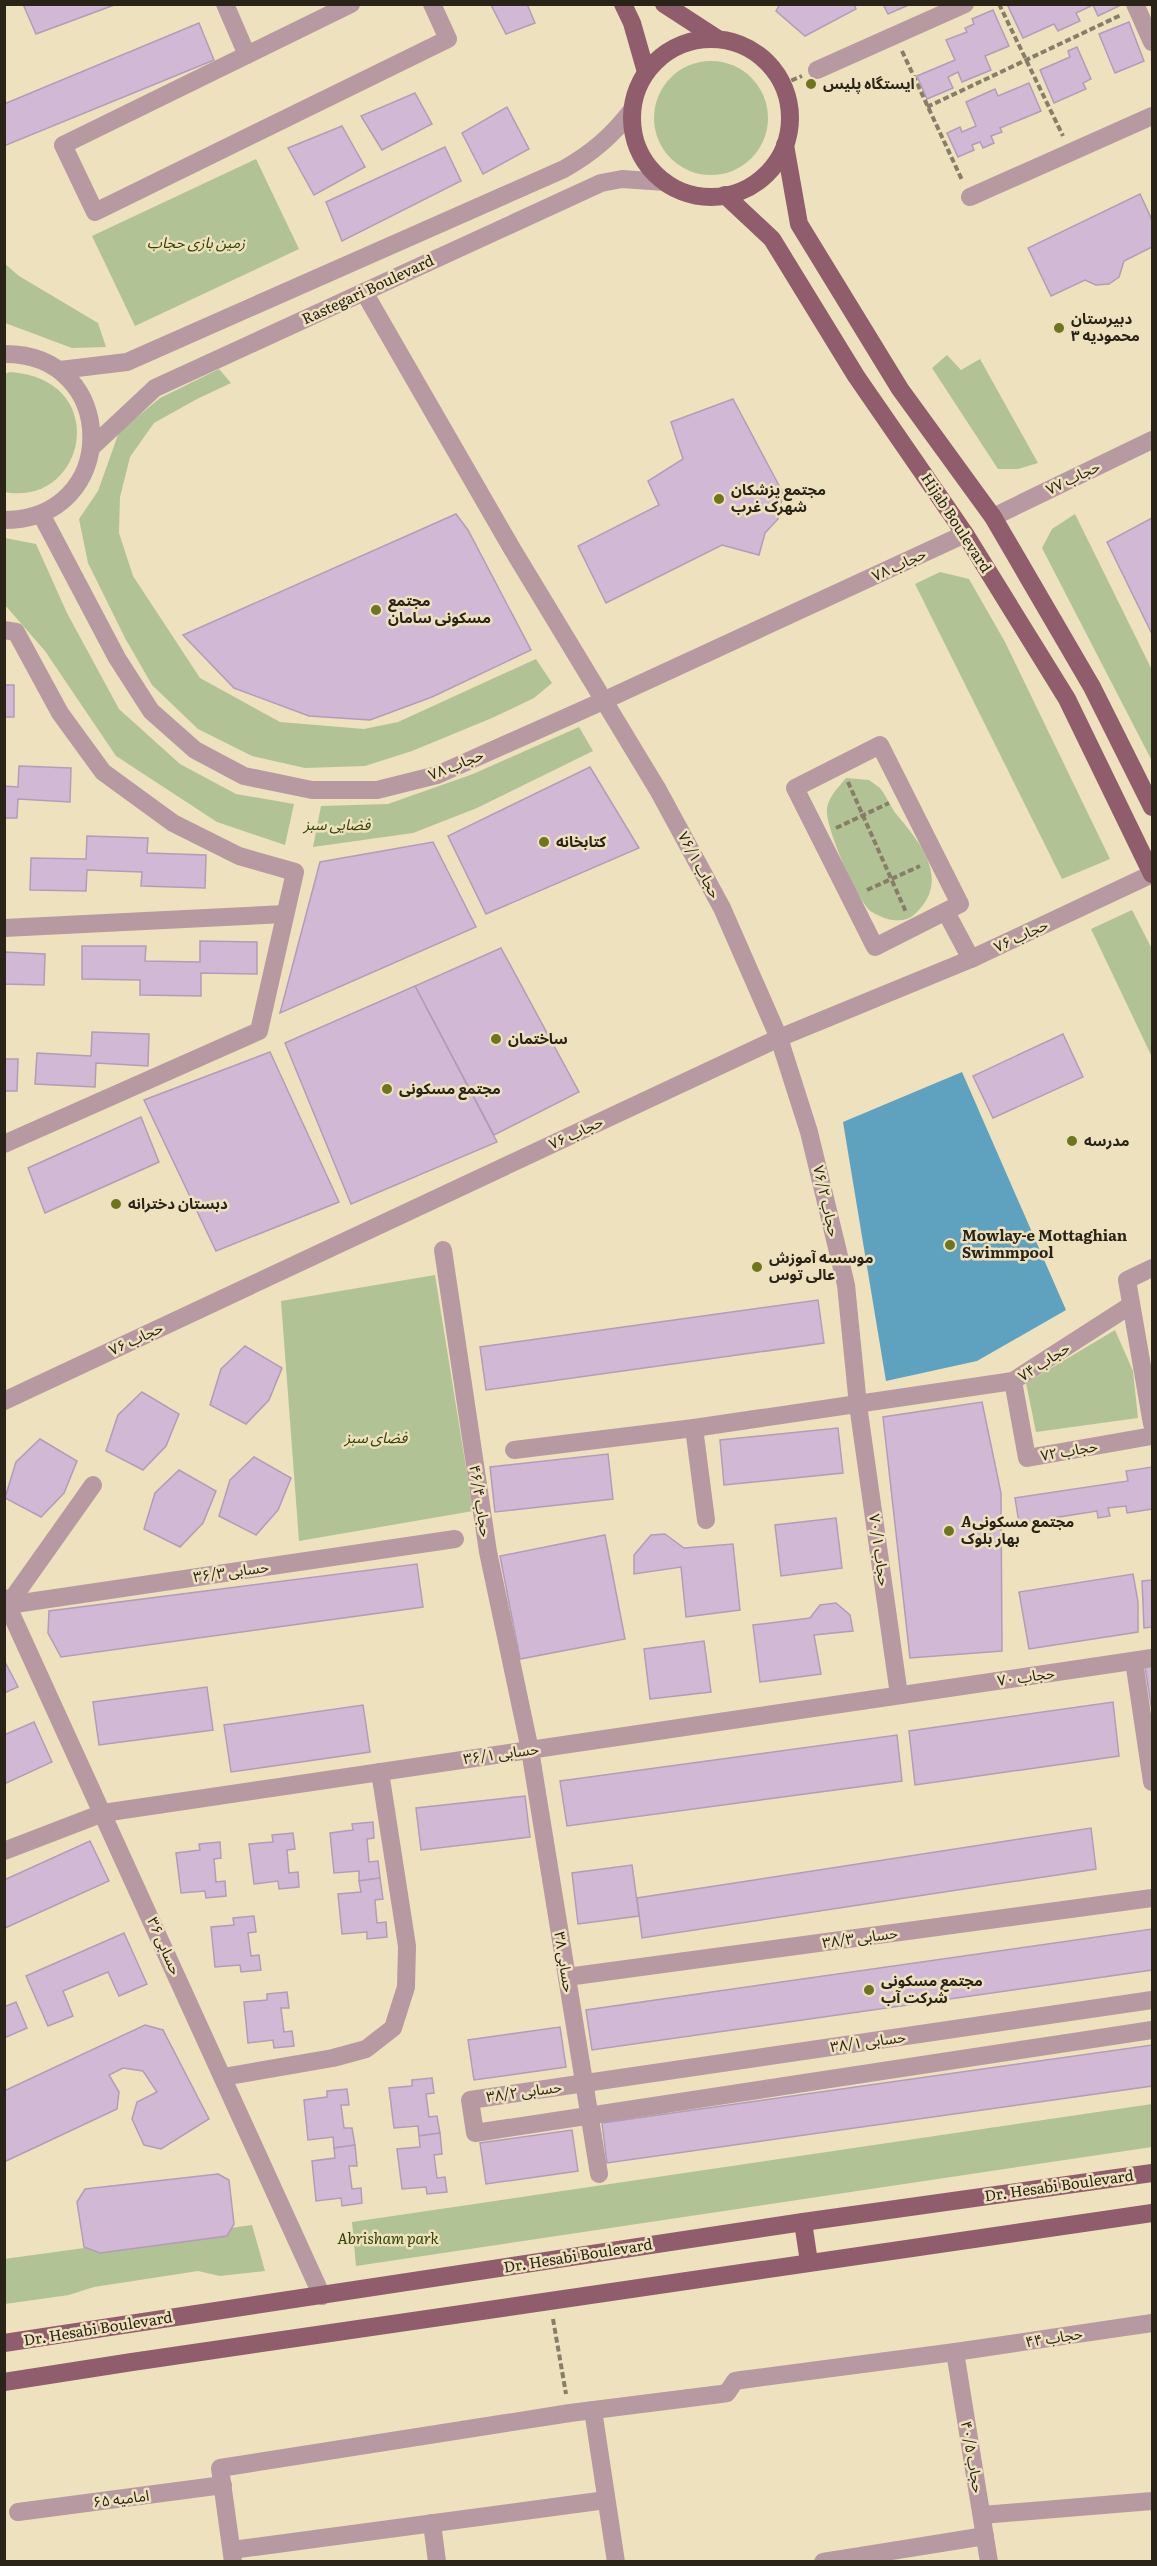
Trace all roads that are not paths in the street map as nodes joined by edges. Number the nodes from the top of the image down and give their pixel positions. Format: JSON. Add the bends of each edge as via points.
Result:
{"nodes":[{"id":1,"x":225,"y":4,"type":"edge"},
{"id":2,"x":351,"y":4,"type":"edge"},
{"id":3,"x":432,"y":4,"type":"edge"},
{"id":4,"x":623,"y":4,"type":"edge"},
{"id":5,"x":664,"y":4,"type":"edge"},
{"id":6,"x":965,"y":4,"type":"edge"},
{"id":7,"x":1136,"y":6,"type":"edge"},
{"id":8,"x":718,"y":39,"type":"junction"},
{"id":9,"x":1152,"y":42,"type":"edge"},
{"id":10,"x":247,"y":55,"type":"junction"},
{"id":11,"x":817,"y":70,"type":"dead end"},
{"id":12,"x":646,"y":72,"type":"junction"},
{"id":13,"x":632,"y":110,"type":"junction"},
{"id":14,"x":1152,"y":116,"type":"edge"},
{"id":15,"x":785,"y":145,"type":"junction"},
{"id":16,"x":665,"y":182,"type":"junction"},
{"id":17,"x":725,"y":195,"type":"junction"},
{"id":18,"x":970,"y":197,"type":"road end"},
{"id":19,"x":364,"y":292,"type":"junction"},
{"id":20,"x":4,"y":354,"type":"edge"},
{"id":21,"x":60,"y":370,"type":"junction"},
{"id":22,"x":1152,"y":440,"type":"edge"},
{"id":23,"x":92,"y":447,"type":"junction"},
{"id":24,"x":41,"y":514,"type":"junction"},
{"id":25,"x":993,"y":517,"type":"junction"},
{"id":26,"x":4,"y":520,"type":"edge"},
{"id":27,"x":964,"y":534,"type":"junction"},
{"id":28,"x":4,"y":630,"type":"edge"},
{"id":29,"x":603,"y":701,"type":"junction"},
{"id":30,"x":1152,"y":807,"type":"edge"},
{"id":31,"x":1152,"y":874,"type":"edge"},
{"id":32,"x":946,"y":912,"type":"junction"},
{"id":33,"x":285,"y":914,"type":"junction"},
{"id":34,"x":4,"y":928,"type":"edge"},
{"id":35,"x":971,"y":959,"type":"junction"},
{"id":36,"x":779,"y":1038,"type":"junction"},
{"id":37,"x":4,"y":1144,"type":"edge"},
{"id":38,"x":443,"y":1250,"type":"dead end"},
{"id":39,"x":1152,"y":1268,"type":"edge"},
{"id":40,"x":1131,"y":1305,"type":"junction"},
{"id":41,"x":1013,"y":1381,"type":"junction"},
{"id":42,"x":4,"y":1401,"type":"edge"},
{"id":43,"x":858,"y":1405,"type":"junction"},
{"id":44,"x":1152,"y":1424,"type":"edge"},
{"id":45,"x":694,"y":1428,"type":"junction"},
{"id":46,"x":1152,"y":1436,"type":"edge"},
{"id":47,"x":514,"y":1450,"type":"dead end"},
{"id":48,"x":93,"y":1485,"type":"dead end"},
{"id":49,"x":706,"y":1520,"type":"dead end"},
{"id":50,"x":455,"y":1539,"type":"dead end"},
{"id":51,"x":6,"y":1601,"type":"edge"},
{"id":52,"x":1152,"y":1658,"type":"edge"},
{"id":53,"x":1134,"y":1660,"type":"junction"},
{"id":54,"x":899,"y":1695,"type":"junction"},
{"id":55,"x":530,"y":1750,"type":"junction"},
{"id":56,"x":380,"y":1772,"type":"junction"},
{"id":57,"x":1152,"y":1782,"type":"edge"},
{"id":58,"x":103,"y":1813,"type":"junction"},
{"id":59,"x":4,"y":1851,"type":"edge"},
{"id":60,"x":1152,"y":1898,"type":"edge"},
{"id":61,"x":567,"y":1977,"type":"junction"},
{"id":62,"x":1152,"y":2000,"type":"edge"},
{"id":63,"x":1152,"y":2030,"type":"edge"},
{"id":64,"x":223,"y":2077,"type":"junction"},
{"id":65,"x":584,"y":2084,"type":"junction"},
{"id":66,"x":590,"y":2116,"type":"junction"},
{"id":67,"x":1152,"y":2173,"type":"edge"},
{"id":68,"x":599,"y":2174,"type":"dead end"},
{"id":69,"x":1152,"y":2213,"type":"edge"},
{"id":70,"x":803,"y":2222,"type":"junction"},
{"id":71,"x":809,"y":2262,"type":"junction"},
{"id":72,"x":322,"y":2296,"type":"junction"},
{"id":73,"x":1152,"y":2323,"type":"edge"},
{"id":74,"x":4,"y":2343,"type":"edge"},
{"id":75,"x":955,"y":2352,"type":"junction"},
{"id":76,"x":4,"y":2382,"type":"edge"},
{"id":77,"x":593,"y":2410,"type":"junction"},
{"id":78,"x":223,"y":2485,"type":"junction"},
{"id":79,"x":606,"y":2500,"type":"junction"},
{"id":80,"x":1152,"y":2501,"type":"edge"},
{"id":81,"x":18,"y":2512,"type":"dead end"},
{"id":82,"x":982,"y":2515,"type":"junction"},
{"id":83,"x":432,"y":2523,"type":"junction"},
{"id":84,"x":985,"y":2536,"type":"junction"},
{"id":85,"x":233,"y":2556,"type":"edge"},
{"id":86,"x":437,"y":2562,"type":"edge"},
{"id":87,"x":616,"y":2562,"type":"edge"},
{"id":88,"x":823,"y":2562,"type":"edge"},
{"id":89,"x":988,"y":2562,"type":"edge"}],
"edges":[{"from":1,"to":10,"type":"street"},
{"from":2,"to":10,"type":"street"},
{"from":3,"to":10,"type":"street","via":[[448,39],[95,213],[63,145]]},
{"from":4,"to":12,"type":"main road"},
{"from":5,"to":8,"type":"main road"},
{"from":6,"to":11,"type":"street"},
{"from":7,"to":9,"type":"street"},
{"from":8,"to":12,"type":"main road","via":[[677,46]]},
{"from":8,"to":15,"type":"main road","via":[[756,53],[783,84],[790,114]]},
{"from":12,"to":13,"type":"main road","via":[[636,90]]},
{"from":13,"to":16,"type":"main road","via":[[639,151]]},
{"from":13,"to":21,"type":"street","name":"Rastegari Boulevard","via":[[590,154],[564,169],[128,362]]},
{"from":14,"to":18,"type":"street"},
{"from":15,"to":17,"type":"main road","via":[[762,178]]},
{"from":15,"to":25,"type":"main road","name":"Hijab Boulevard","via":[[800,224],[900,389]]},
{"from":16,"to":17,"type":"main road","via":[[684,192]]},
{"from":16,"to":19,"type":"street","name":"Rastegari Boulevard","via":[[622,179],[601,183]]},
{"from":17,"to":27,"type":"main road","name":"Hijab Boulevard","via":[[772,239],[856,376]]},
{"from":19,"to":23,"type":"street","name":"Rastegari Boulevard","via":[[155,388]]},
{"from":19,"to":29,"type":"street","name":"حجاب ۷۶/۱"},
{"from":20,"to":21,"type":"street","via":[[41,359]]},
{"from":21,"to":23,"type":"street","via":[[86,405]]},
{"from":22,"to":25,"type":"street","name":"حجاب ۷۷"},
{"from":23,"to":24,"type":"street","via":[[87,469],[76,487]]},
{"from":24,"to":26,"type":"street"},
{"from":24,"to":29,"type":"street","name":"حجاب ۷۸","via":[[117,658],[151,711],[195,750],[244,776],[312,790],[377,790],[437,774]]},
{"from":25,"to":30,"type":"main road","name":"Hijab Boulevard","via":[[1092,687]]},
{"from":27,"to":29,"type":"street","name":"حجاب ۷۸"},
{"from":27,"to":31,"type":"main road","name":"Hijab Boulevard","via":[[1067,699]]},
{"from":28,"to":33,"type":"street","via":[[16,632],[60,713],[103,772],[173,823],[239,856],[295,872]]},
{"from":29,"to":36,"type":"street","name":"حجاب ۷۶/۱","via":[[658,790],[722,908]]},
{"from":31,"to":35,"type":"street","name":"حجاب ۷۶"},
{"from":32,"to":32,"type":"street","via":[[960,904],[880,745],[795,788],[875,947]]},
{"from":32,"to":35,"type":"street"},
{"from":33,"to":34,"type":"street"},
{"from":33,"to":37,"type":"street","via":[[259,1031]]},
{"from":35,"to":36,"type":"street","name":"حجاب ۷۶"},
{"from":36,"to":42,"type":"street","name":"حجاب ۷۶"},
{"from":36,"to":43,"type":"street","name":"حجاب ۷۶/۲","via":[[809,1132],[846,1285]]},
{"from":38,"to":55,"type":"street","name":"حجاب ۴۶/۴","via":[[488,1552]]},
{"from":39,"to":40,"type":"street","via":[[1127,1280]]},
{"from":40,"to":41,"type":"street","name":"حجاب ۷۴"},
{"from":40,"to":44,"type":"street"},
{"from":41,"to":43,"type":"street","name":"حجاب ۷۴"},
{"from":41,"to":46,"type":"street","name":"حجاب ۷۲","via":[[1027,1458]]},
{"from":43,"to":45,"type":"street","name":"حجاب ۷۴"},
{"from":43,"to":54,"type":"street","name":"حجاب ۷۰/۱"},
{"from":45,"to":47,"type":"street","name":"حجاب ۷۴"},
{"from":45,"to":49,"type":"street"},
{"from":48,"to":51,"type":"street"},
{"from":50,"to":51,"type":"street","name":"حسابی ۳۶/۳"},
{"from":51,"to":58,"type":"street","name":"حسابی ۳۶"},
{"from":52,"to":53,"type":"street","name":"حجاب ۷۰"},
{"from":53,"to":54,"type":"street","name":"حجاب ۷۰"},
{"from":53,"to":57,"type":"street"},
{"from":54,"to":55,"type":"street","name":"حسابی ۳۶/۱"},
{"from":55,"to":56,"type":"street","name":"حسابی ۳۶/۱"},
{"from":55,"to":61,"type":"street","name":"حسابی ۳۸"},
{"from":56,"to":58,"type":"street","name":"حسابی ۳۶/۱"},
{"from":56,"to":64,"type":"street","via":[[407,1946],[406,1987],[393,2028],[366,2049]]},
{"from":58,"to":59,"type":"street","name":"حسابی ۳۶/۱"},
{"from":58,"to":64,"type":"street","name":"حسابی ۳۶"},
{"from":60,"to":61,"type":"street","name":"حسابی ۳۸/۳"},
{"from":61,"to":65,"type":"street","name":"حسابی ۳۸"},
{"from":62,"to":65,"type":"street","name":"حسابی ۳۸/۱"},
{"from":63,"to":66,"type":"street","name":"حسابی ۳۸/۱"},
{"from":64,"to":72,"type":"street","name":"حسابی ۳۶"},
{"from":65,"to":66,"type":"street","name":"حسابی ۳۸"},
{"from":65,"to":66,"type":"street","name":"حسابی ۳۸/۲","via":[[470,2100],[475,2133]]},
{"from":66,"to":68,"type":"street","name":"حسابی ۳۸"},
{"from":67,"to":70,"type":"main road","name":"Dr. Hesabi Boulevard"},
{"from":69,"to":71,"type":"main road"},
{"from":70,"to":71,"type":"main road"},
{"from":70,"to":72,"type":"main road","name":"Dr. Hesabi Boulevard"},
{"from":71,"to":76,"type":"main road"},
{"from":72,"to":74,"type":"main road","name":"Dr. Hesabi Boulevard"},
{"from":73,"to":75,"type":"street","name":"حجاب ۴۴"},
{"from":75,"to":77,"type":"street","name":"حجاب ۴۴","via":[[741,2380],[735,2381],[727,2393]]},
{"from":75,"to":82,"type":"street","name":"حجاب ۴۰/۵"},
{"from":77,"to":78,"type":"street","name":"حجاب ۴۴","via":[[220,2468]]},
{"from":77,"to":79,"type":"street"},
{"from":78,"to":81,"type":"street","name":"امامیه ۶۵"},
{"from":78,"to":85,"type":"street"},
{"from":79,"to":83,"type":"street"},
{"from":79,"to":87,"type":"street"},
{"from":80,"to":82,"type":"street"},
{"from":82,"to":84,"type":"street","name":"حجاب ۴۰/۵"},
{"from":83,"to":85,"type":"street"},
{"from":83,"to":86,"type":"street"},
{"from":84,"to":88,"type":"street"},
{"from":84,"to":89,"type":"street","name":"حجاب ۴۰/۵"}]}
